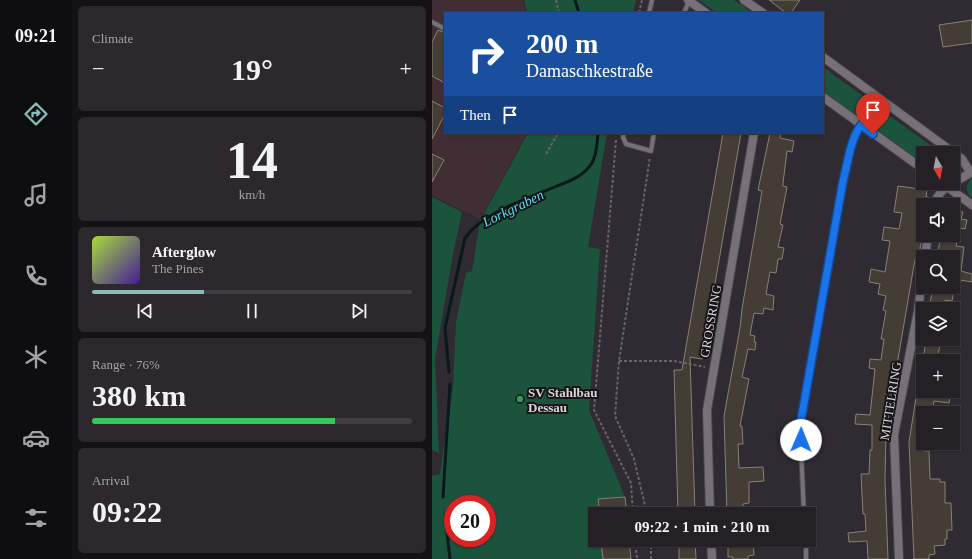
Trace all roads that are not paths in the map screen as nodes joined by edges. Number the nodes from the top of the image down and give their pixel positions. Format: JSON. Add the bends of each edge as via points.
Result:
{"nodes":[{"id":1,"x":652,"y":0,"type":"edge"},
{"id":2,"x":689,"y":0,"type":"edge"},
{"id":3,"x":744,"y":0,"type":"edge"},
{"id":4,"x":649,"y":12,"type":"edge"},
{"id":5,"x":684,"y":12,"type":"edge"},
{"id":6,"x":705,"y":12,"type":"edge"},
{"id":7,"x":761,"y":12,"type":"edge"},
{"id":8,"x":432,"y":22,"type":"edge"},
{"id":9,"x":444,"y":28,"type":"edge"},
{"id":10,"x":824,"y":57,"type":"edge"},
{"id":11,"x":824,"y":98,"type":"edge"},
{"id":12,"x":861,"y":125,"type":"junction"},
{"id":13,"x":624,"y":134,"type":"edge"},
{"id":14,"x":654,"y":134,"type":"edge"},
{"id":15,"x":754,"y":134,"type":"edge"},
{"id":16,"x":916,"y":164,"type":"edge"},
{"id":17,"x":971,"y":172,"type":"edge"},
{"id":18,"x":960,"y":178,"type":"edge"},
{"id":19,"x":943,"y":190,"type":"edge"},
{"id":20,"x":956,"y":190,"type":"edge"},
{"id":21,"x":936,"y":198,"type":"edge"},
{"id":22,"x":972,"y":205,"type":"edge"},
{"id":23,"x":920,"y":294,"type":"edge"},
{"id":24,"x":710,"y":507,"type":"edge"},
{"id":25,"x":804,"y":507,"type":"edge"},
{"id":26,"x":711,"y":547,"type":"edge"},
{"id":27,"x":806,"y":547,"type":"edge"},
{"id":28,"x":712,"y":559,"type":"edge"},
{"id":29,"x":806,"y":559,"type":"edge"},
{"id":30,"x":899,"y":559,"type":"edge"}],
"edges":[{"from":1,"to":4,"type":"lane"},
{"from":2,"to":5,"type":"lane"},
{"from":2,"to":6,"type":"street"},
{"from":3,"to":7,"type":"street"},
{"from":8,"to":9,"type":"lane"},
{"from":10,"to":17,"type":"street","via":[[962,159]]},
{"from":11,"to":12,"type":"street"},
{"from":12,"to":16,"type":"street"},
{"from":12,"to":25,"type":"lane","via":[[852,144],[843,181],[800,426]]},
{"from":13,"to":14,"type":"lane","via":[[626,144],[651,151]]},
{"from":15,"to":24,"type":"street","name":"GROSSRING","via":[[707,410]]},
{"from":17,"to":18,"type":"street"},
{"from":19,"to":21,"type":"street"},
{"from":20,"to":22,"type":"street"},
{"from":23,"to":30,"type":"street","name":"MITTELRING","via":[[894,435]]},
{"from":26,"to":28,"type":"street"},
{"from":27,"to":29,"type":"lane"}]}
